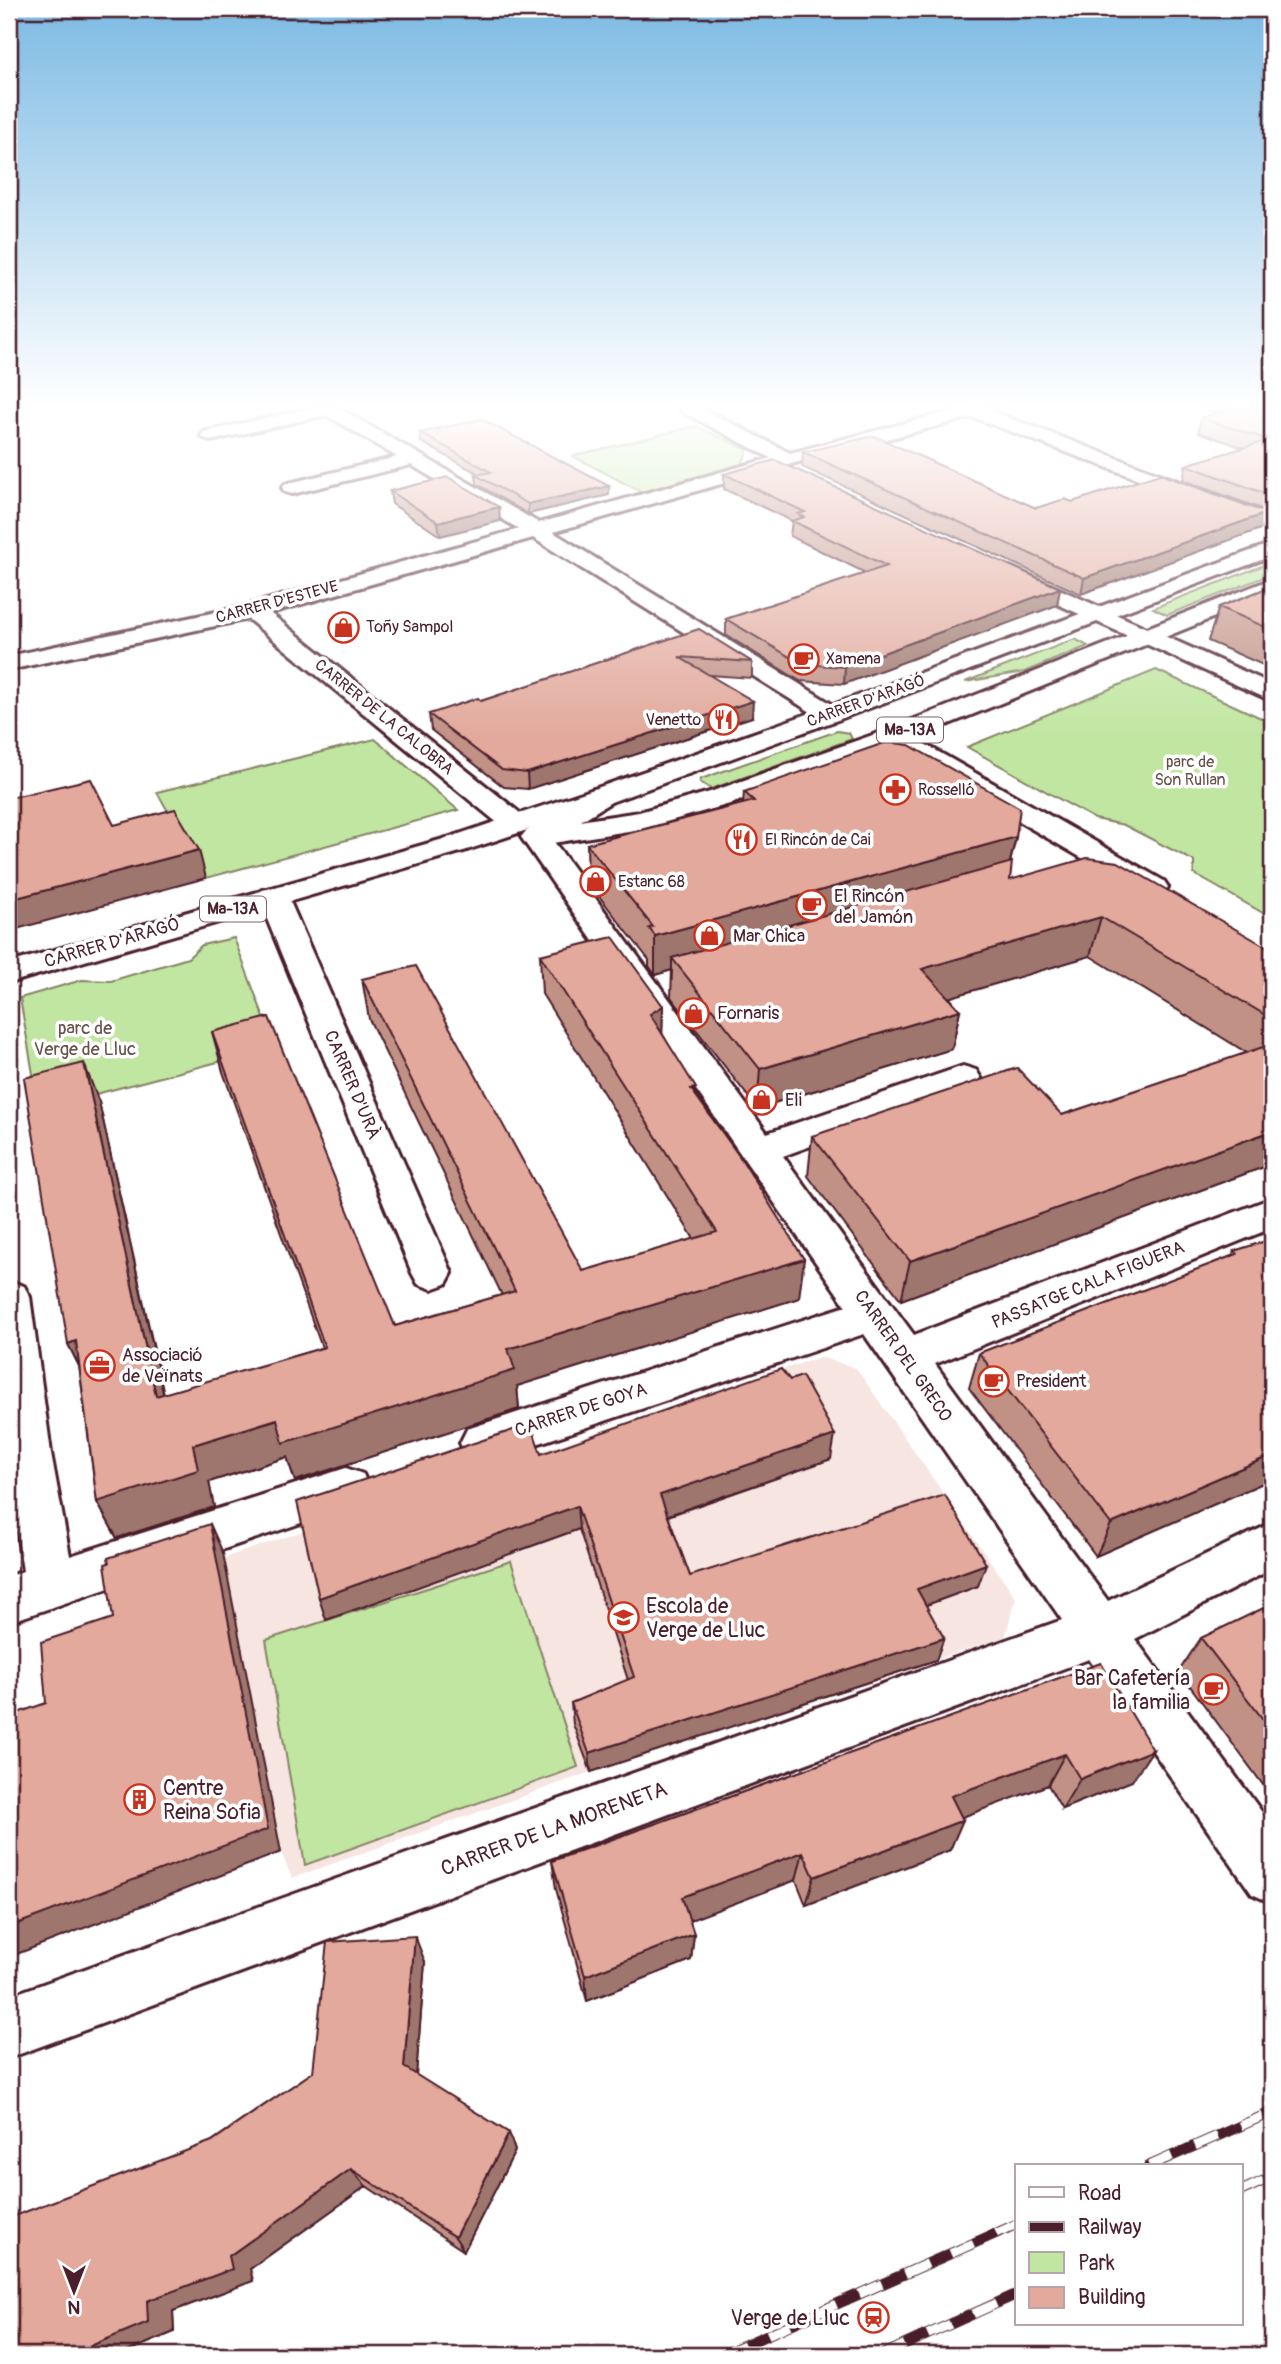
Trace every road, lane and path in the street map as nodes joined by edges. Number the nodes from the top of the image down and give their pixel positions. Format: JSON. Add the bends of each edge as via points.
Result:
{"nodes":[{"id":1,"x":514,"y":517,"type":"edge"},
{"id":2,"x":590,"y":517,"type":"edge"},
{"id":3,"x":537,"y":531,"type":"junction"},
{"id":4,"x":1272,"y":549,"type":"edge"},
{"id":5,"x":986,"y":562,"type":"edge"},
{"id":6,"x":1272,"y":586,"type":"edge"},
{"id":7,"x":253,"y":611,"type":"junction"},
{"id":8,"x":1098,"y":614,"type":"junction"},
{"id":9,"x":1147,"y":637,"type":"junction"},
{"id":10,"x":9,"y":663,"type":"edge"},
{"id":11,"x":1272,"y":693,"type":"edge"},
{"id":12,"x":831,"y":714,"type":"junction"},
{"id":13,"x":906,"y":732,"type":"junction"},
{"id":14,"x":525,"y":830,"type":"junction"},
{"id":15,"x":1104,"y":859,"type":"junction"},
{"id":16,"x":1065,"y":870,"type":"edge"},
{"id":17,"x":273,"y":897,"type":"junction"},
{"id":18,"x":1176,"y":901,"type":"edge"},
{"id":19,"x":9,"y":973,"type":"edge"},
{"id":20,"x":963,"y":1078,"type":"dead end"},
{"id":21,"x":757,"y":1151,"type":"junction"},
{"id":22,"x":1272,"y":1212,"type":"edge"},
{"id":23,"x":432,"y":1273,"type":"dead end"},
{"id":24,"x":9,"y":1297,"type":"edge"},
{"id":25,"x":873,"y":1314,"type":"junction"},
{"id":26,"x":903,"y":1358,"type":"junction"},
{"id":27,"x":449,"y":1454,"type":"edge"},
{"id":28,"x":382,"y":1476,"type":"edge"},
{"id":29,"x":1272,"y":1545,"type":"edge"},
{"id":30,"x":30,"y":1592,"type":"edge"},
{"id":31,"x":1099,"y":1631,"type":"junction"},
{"id":32,"x":1272,"y":1874,"type":"edge"},
{"id":33,"x":9,"y":2027,"type":"edge"}],
"edges":[{"from":1,"to":3,"type":"street"},
{"from":2,"to":3,"type":"street","name":"CARRER D'ESTEVE"},
{"from":3,"to":7,"type":"street","name":"CARRER D'ESTEVE"},
{"from":3,"to":12,"type":"street"},
{"from":4,"to":8,"type":"street","name":"CARRER D'ARAGÓ","number":"Ma-13A"},
{"from":5,"to":8,"type":"street"},
{"from":6,"to":9,"type":"street","name":"CARRER D'ARAGÓ","number":"Ma-13A"},
{"from":7,"to":10,"type":"street","name":"CARRER D'ESTEVE"},
{"from":7,"to":14,"type":"street","name":"CARRER DE LA CALOBRA"},
{"from":8,"to":9,"type":"street"},
{"from":8,"to":12,"type":"street","name":"CARRER D'ARAGÓ","number":"Ma-13A"},
{"from":9,"to":11,"type":"street"},
{"from":9,"to":13,"type":"street","name":"CARRER D'ARAGÓ","number":"Ma-13A"},
{"from":12,"to":13,"type":"street"},
{"from":12,"to":14,"type":"street","name":"CARRER D'ARAGÓ","number":"Ma-13A","via":[[601,796]]},
{"from":13,"to":14,"type":"street","name":"CARRER D'ARAGÓ","number":"Ma-13A","via":[[720,799],[641,820]]},
{"from":13,"to":15,"type":"street"},
{"from":14,"to":17,"type":"street","name":"CARRER D'ARAGÓ","number":"Ma-13A","via":[[457,844]]},
{"from":14,"to":21,"type":"street","name":"CARRER DEL GRECO","via":[[657,988]]},
{"from":15,"to":16,"type":"street"},
{"from":15,"to":18,"type":"street"},
{"from":17,"to":19,"type":"street","name":"CARRER D'ARAGÓ","number":"Ma-13A"},
{"from":17,"to":23,"type":"street","name":"CARRER D'URÀ"},
{"from":20,"to":21,"type":"street"},
{"from":21,"to":25,"type":"street","name":"CARRER DEL GRECO"},
{"from":22,"to":26,"type":"street","name":"PASSATGE CALA FIGUERA"},
{"from":24,"to":30,"type":"street","via":[[28,1452]]},
{"from":25,"to":26,"type":"street","name":"CARRER DEL GRECO"},
{"from":25,"to":27,"type":"street","name":"CARRER DE GOYA"},
{"from":26,"to":31,"type":"street","name":"CARRER DEL GRECO"},
{"from":28,"to":30,"type":"street"},
{"from":29,"to":31,"type":"street","name":"CARRER DE LA MORENETA"},
{"from":31,"to":32,"type":"street","name":"CARRER DEL GRECO"},
{"from":31,"to":33,"type":"street","name":"CARRER DE LA MORENETA"}]}
